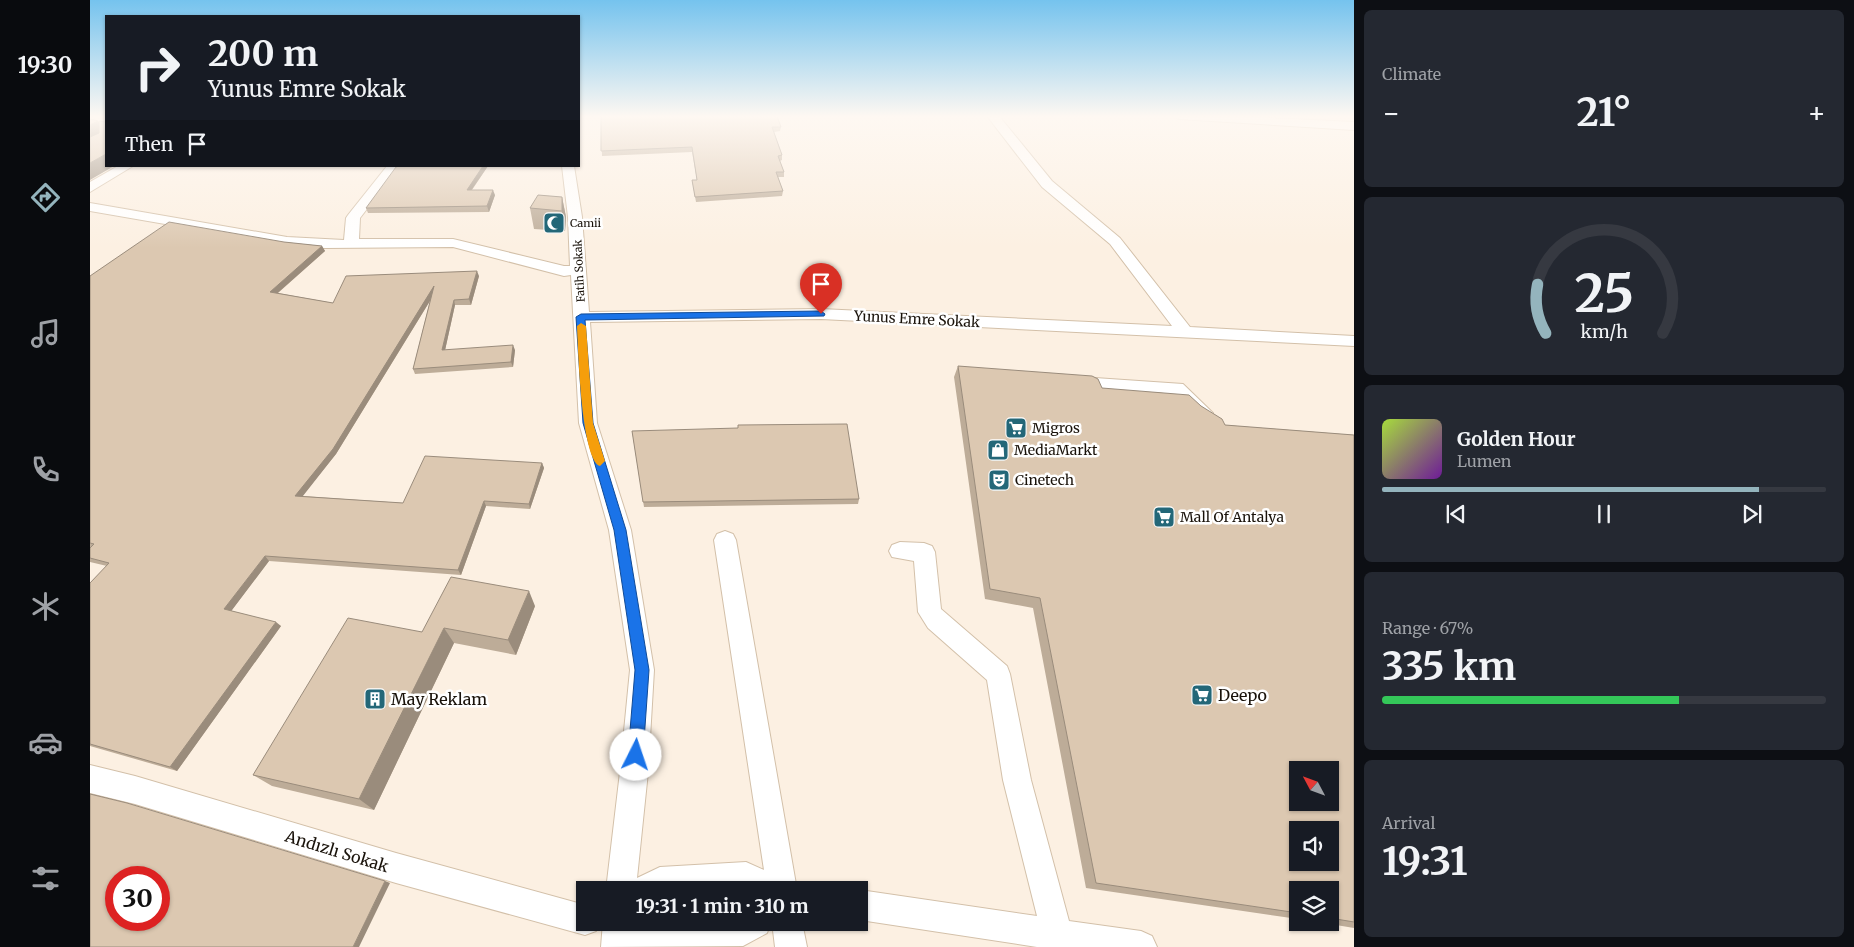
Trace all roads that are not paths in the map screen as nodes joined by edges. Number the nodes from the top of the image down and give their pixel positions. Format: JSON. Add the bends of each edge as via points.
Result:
{"nodes":[{"id":1,"x":1028,"y":160,"type":"edge"},
{"id":2,"x":125,"y":167,"type":"edge"},
{"id":3,"x":393,"y":167,"type":"edge"},
{"id":4,"x":568,"y":167,"type":"edge"},
{"id":5,"x":90,"y":188,"type":"edge"},
{"id":6,"x":90,"y":208,"type":"edge"},
{"id":7,"x":351,"y":244,"type":"junction"},
{"id":8,"x":579,"y":270,"type":"junction"},
{"id":9,"x":581,"y":317,"type":"junction"},
{"id":10,"x":1184,"y":331,"type":"junction"},
{"id":11,"x":1354,"y":341,"type":"edge"},
{"id":12,"x":1095,"y":384,"type":"edge"},
{"id":13,"x":1221,"y":424,"type":"edge"},
{"id":14,"x":725,"y":540,"type":"dead end"},
{"id":15,"x":900,"y":550,"type":"dead end"},
{"id":16,"x":90,"y":779,"type":"edge"},
{"id":17,"x":622,"y":881,"type":"edge"},
{"id":18,"x":677,"y":881,"type":"edge"},
{"id":19,"x":756,"y":881,"type":"edge"},
{"id":20,"x":781,"y":881,"type":"edge"},
{"id":21,"x":868,"y":906,"type":"edge"},
{"id":22,"x":576,"y":918,"type":"edge"},
{"id":23,"x":618,"y":931,"type":"edge"},
{"id":24,"x":634,"y":931,"type":"edge"},
{"id":25,"x":743,"y":931,"type":"edge"},
{"id":26,"x":788,"y":931,"type":"edge"},
{"id":27,"x":1059,"y":941,"type":"edge"},
{"id":28,"x":617,"y":947,"type":"edge"},
{"id":29,"x":791,"y":947,"type":"edge"},
{"id":30,"x":1141,"y":947,"type":"edge"}],
"edges":[{"from":1,"to":10,"type":"street","via":[[1047,184],[1115,241]]},
{"from":2,"to":5,"type":"street"},
{"from":3,"to":7,"type":"street","via":[[353,218]]},
{"from":4,"to":8,"type":"street","name":"Fatih Sokak"},
{"from":6,"to":7,"type":"street","via":[[287,242]]},
{"from":7,"to":8,"type":"street","via":[[452,243],[564,271]]},
{"from":8,"to":9,"type":"street","name":"Fatih Sokak"},
{"from":9,"to":10,"type":"street","name":"Yunus Emre Sokak","via":[[821,314]]},
{"from":9,"to":17,"type":"street","via":[[588,423],[620,530],[642,670]]},
{"from":10,"to":11,"type":"street","name":"Yunus Emre Sokak"},
{"from":12,"to":13,"type":"street","via":[[1177,388]]},
{"from":14,"to":20,"type":"street"},
{"from":15,"to":27,"type":"street","via":[[924,552],[930,612],[936,621],[998,674],[1017,780]]},
{"from":16,"to":22,"type":"street","name":"Andızlı Sokak"},
{"from":18,"to":19,"type":"street","via":[[746,877]]},
{"from":21,"to":27,"type":"street"},
{"from":23,"to":28,"type":"street"},
{"from":24,"to":25,"type":"street","via":[[667,938]]},
{"from":26,"to":29,"type":"street"},
{"from":27,"to":30,"type":"street"}]}
